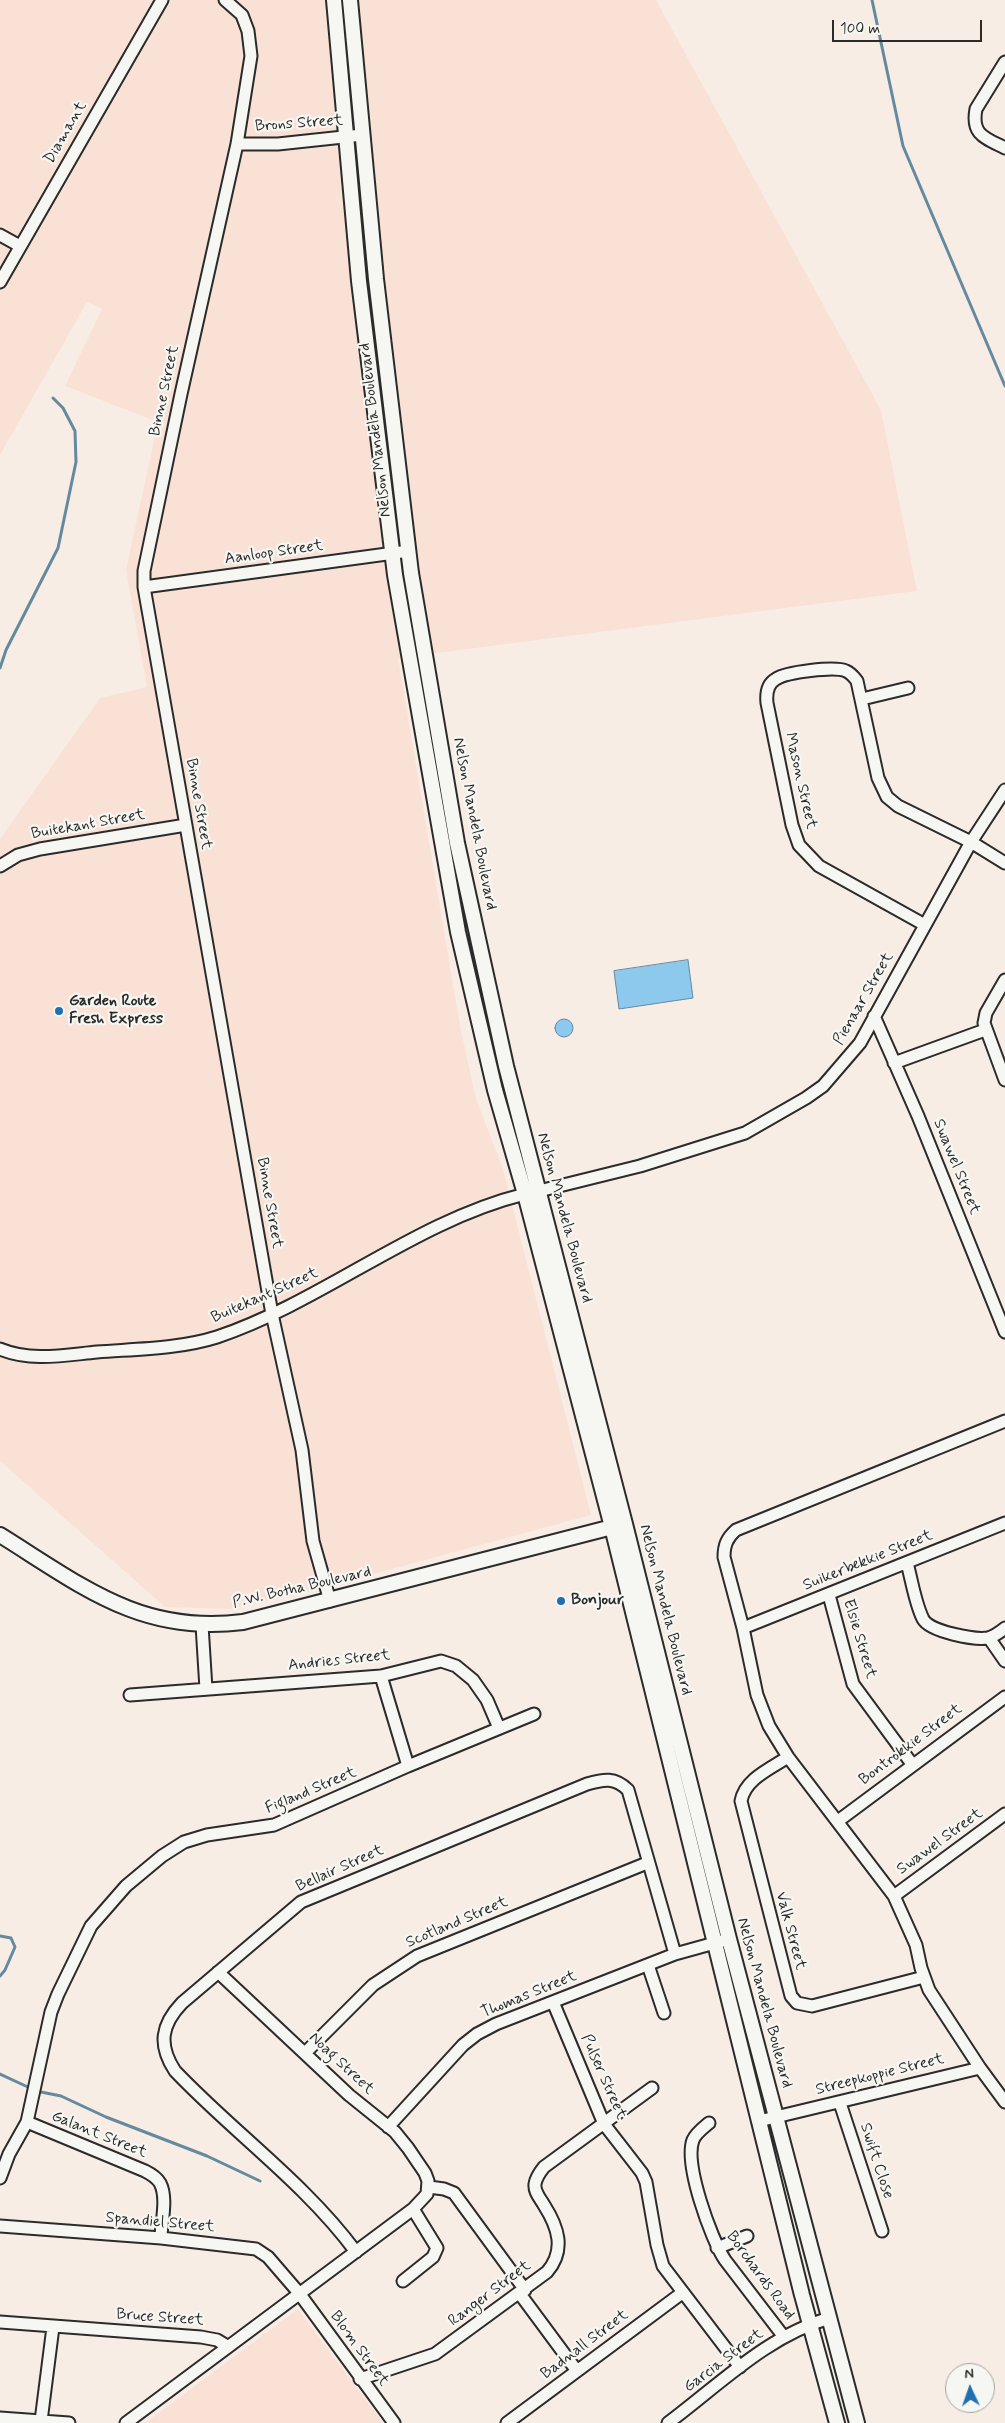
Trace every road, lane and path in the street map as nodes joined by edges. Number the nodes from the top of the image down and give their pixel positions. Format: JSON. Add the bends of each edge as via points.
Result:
{"nodes":[{"id":1,"x":162,"y":0,"type":"edge"},
{"id":2,"x":225,"y":0,"type":"edge"},
{"id":3,"x":334,"y":0,"type":"edge"},
{"id":4,"x":350,"y":0,"type":"edge"},
{"id":5,"x":1005,"y":62,"type":"edge"},
{"id":6,"x":362,"y":135,"type":"junction"},
{"id":7,"x":346,"y":138,"type":"junction"},
{"id":8,"x":237,"y":144,"type":"junction"},
{"id":9,"x":1005,"y":148,"type":"edge"},
{"id":10,"x":0,"y":235,"type":"edge"},
{"id":11,"x":20,"y":246,"type":"junction"},
{"id":12,"x":0,"y":282,"type":"edge"},
{"id":13,"x":409,"y":551,"type":"junction"},
{"id":14,"x":392,"y":553,"type":"junction"},
{"id":15,"x":144,"y":587,"type":"junction"},
{"id":16,"x":908,"y":688,"type":"dead end"},
{"id":17,"x":862,"y":699,"type":"junction"},
{"id":18,"x":1005,"y":790,"type":"edge"},
{"id":19,"x":186,"y":825,"type":"junction"},
{"id":20,"x":971,"y":842,"type":"junction"},
{"id":21,"x":1005,"y":862,"type":"edge"},
{"id":22,"x":0,"y":866,"type":"edge"},
{"id":23,"x":925,"y":925,"type":"junction"},
{"id":24,"x":1005,"y":980,"type":"edge"},
{"id":25,"x":874,"y":1016,"type":"junction"},
{"id":26,"x":985,"y":1030,"type":"junction"},
{"id":27,"x":894,"y":1062,"type":"junction"},
{"id":28,"x":1005,"y":1080,"type":"edge"},
{"id":29,"x":539,"y":1191,"type":"junction"},
{"id":30,"x":525,"y":1194,"type":"junction"},
{"id":31,"x":272,"y":1314,"type":"junction"},
{"id":32,"x":1005,"y":1332,"type":"edge"},
{"id":33,"x":0,"y":1350,"type":"edge"},
{"id":34,"x":583,"y":1360,"type":"junction"},
{"id":35,"x":568,"y":1363,"type":"junction"},
{"id":36,"x":1005,"y":1421,"type":"edge"},
{"id":37,"x":1005,"y":1523,"type":"edge"},
{"id":38,"x":619,"y":1526,"type":"junction"},
{"id":39,"x":0,"y":1535,"type":"edge"},
{"id":40,"x":907,"y":1563,"type":"junction"},
{"id":41,"x":829,"y":1595,"type":"junction"},
{"id":42,"x":330,"y":1601,"type":"junction"},
{"id":43,"x":202,"y":1625,"type":"junction"},
{"id":44,"x":743,"y":1628,"type":"junction"},
{"id":45,"x":1005,"y":1628,"type":"edge"},
{"id":46,"x":989,"y":1638,"type":"junction"},
{"id":47,"x":1005,"y":1661,"type":"edge"},
{"id":48,"x":381,"y":1676,"type":"junction"},
{"id":49,"x":206,"y":1690,"type":"junction"},
{"id":50,"x":130,"y":1695,"type":"dead end"},
{"id":51,"x":1005,"y":1697,"type":"edge"},
{"id":52,"x":534,"y":1714,"type":"dead end"},
{"id":53,"x":499,"y":1728,"type":"junction"},
{"id":54,"x":788,"y":1757,"type":"junction"},
{"id":55,"x":912,"y":1764,"type":"junction"},
{"id":56,"x":408,"y":1766,"type":"junction"},
{"id":57,"x":680,"y":1774,"type":"junction"},
{"id":58,"x":1005,"y":1814,"type":"edge"},
{"id":59,"x":838,"y":1821,"type":"junction"},
{"id":60,"x":647,"y":1863,"type":"junction"},
{"id":61,"x":894,"y":1896,"type":"junction"},
{"id":62,"x":729,"y":1939,"type":"junction"},
{"id":63,"x":714,"y":1943,"type":"junction"},
{"id":64,"x":675,"y":1954,"type":"junction"},
{"id":65,"x":648,"y":1965,"type":"junction"},
{"id":66,"x":218,"y":1972,"type":"junction"},
{"id":67,"x":924,"y":1978,"type":"junction"},
{"id":68,"x":553,"y":2002,"type":"junction"},
{"id":69,"x":664,"y":2013,"type":"dead end"},
{"id":70,"x":305,"y":2054,"type":"junction"},
{"id":71,"x":980,"y":2068,"type":"junction"},
{"id":72,"x":652,"y":2088,"type":"dead end"},
{"id":73,"x":1005,"y":2102,"type":"edge"},
{"id":74,"x":840,"y":2103,"type":"junction"},
{"id":75,"x":777,"y":2117,"type":"junction"},
{"id":76,"x":759,"y":2121,"type":"junction"},
{"id":77,"x":27,"y":2122,"type":"junction"},
{"id":78,"x":709,"y":2123,"type":"dead end"},
{"id":79,"x":604,"y":2124,"type":"junction"},
{"id":80,"x":388,"y":2127,"type":"junction"},
{"id":81,"x":0,"y":2178,"type":"edge"},
{"id":82,"x":428,"y":2187,"type":"junction"},
{"id":83,"x":413,"y":2209,"type":"junction"},
{"id":84,"x":0,"y":2226,"type":"edge"},
{"id":85,"x":882,"y":2231,"type":"dead end"},
{"id":86,"x":747,"y":2236,"type":"dead end"},
{"id":87,"x":161,"y":2238,"type":"junction"},
{"id":88,"x":717,"y":2248,"type":"junction"},
{"id":89,"x":356,"y":2252,"type":"junction"},
{"id":90,"x":403,"y":2281,"type":"dead end"},
{"id":91,"x":523,"y":2292,"type":"junction"},
{"id":92,"x":299,"y":2293,"type":"junction"},
{"id":93,"x":682,"y":2293,"type":"junction"},
{"id":94,"x":830,"y":2318,"type":"junction"},
{"id":95,"x":0,"y":2322,"type":"edge"},
{"id":96,"x":810,"y":2323,"type":"junction"},
{"id":97,"x":53,"y":2327,"type":"junction"},
{"id":98,"x":784,"y":2337,"type":"junction"},
{"id":99,"x":227,"y":2346,"type":"junction"},
{"id":100,"x":740,"y":2367,"type":"junction"},
{"id":101,"x":577,"y":2371,"type":"junction"},
{"id":102,"x":360,"y":2379,"type":"junction"},
{"id":103,"x":682,"y":2413,"type":"junction"},
{"id":104,"x":0,"y":2418,"type":"edge"},
{"id":105,"x":41,"y":2421,"type":"junction"},
{"id":106,"x":69,"y":2423,"type":"edge"},
{"id":107,"x":126,"y":2423,"type":"edge"},
{"id":108,"x":394,"y":2423,"type":"edge"},
{"id":109,"x":507,"y":2423,"type":"edge"},
{"id":110,"x":668,"y":2423,"type":"edge"},
{"id":111,"x":689,"y":2423,"type":"edge"},
{"id":112,"x":838,"y":2423,"type":"edge"},
{"id":113,"x":857,"y":2423,"type":"edge"}],
"edges":[{"from":1,"to":11,"type":"street","name":"Diamant"},
{"from":2,"to":8,"type":"street","name":"Binne Street","via":[[242,15],[251,56]]},
{"from":3,"to":7,"type":"street","name":"Nelson Mandela Boulevard"},
{"from":4,"to":6,"type":"street","name":"Nelson Mandela Boulevard"},
{"from":5,"to":9,"type":"street","via":[[974,116],[981,136]]},
{"from":6,"to":7,"type":"street","name":"Brons Street"},
{"from":6,"to":13,"type":"street","name":"Nelson Mandela Boulevard"},
{"from":7,"to":8,"type":"street","name":"Brons Street"},
{"from":7,"to":14,"type":"street","name":"Nelson Mandela Boulevard","via":[[359,281]]},
{"from":8,"to":15,"type":"street","name":"Binne Street","via":[[179,403],[144,571]]},
{"from":10,"to":11,"type":"street"},
{"from":11,"to":12,"type":"street","name":"Diamant"},
{"from":13,"to":14,"type":"street","name":"Aanloop Street"},
{"from":13,"to":29,"type":"street","name":"Nelson Mandela Boulevard","via":[[457,843],[498,1030]]},
{"from":14,"to":15,"type":"street","name":"Aanloop Street"},
{"from":14,"to":30,"type":"street","name":"Nelson Mandela Boulevard","via":[[458,932],[495,1090]]},
{"from":15,"to":19,"type":"street","name":"Binne Street"},
{"from":16,"to":17,"type":"street"},
{"from":17,"to":20,"type":"street","via":[[883,792],[898,806]]},
{"from":17,"to":23,"type":"street","name":"Mason Street","via":[[858,681],[846,671],[837,669],[784,675],[768,687],[766,703],[792,825],[799,846],[819,866]]},
{"from":18,"to":20,"type":"street","name":"Pienaar Street"},
{"from":19,"to":22,"type":"street","name":"Buitekant Street","via":[[40,849],[18,855]]},
{"from":19,"to":31,"type":"street","name":"Binne Street"},
{"from":20,"to":21,"type":"street"},
{"from":20,"to":23,"type":"street","name":"Pienaar Street"},
{"from":23,"to":25,"type":"street","name":"Pienaar Street"},
{"from":24,"to":26,"type":"street","via":[[986,1013]]},
{"from":25,"to":27,"type":"street","name":"Swawel Street"},
{"from":25,"to":29,"type":"street","name":"Pienaar Street","via":[[849,1057],[823,1086],[745,1133],[640,1166]]},
{"from":26,"to":27,"type":"street"},
{"from":26,"to":28,"type":"street"},
{"from":27,"to":32,"type":"street","name":"Swawel Street"},
{"from":29,"to":30,"type":"street"},
{"from":29,"to":34,"type":"street","name":"Nelson Mandela Boulevard"},
{"from":30,"to":31,"type":"street","name":"Buitekant Street","via":[[493,1202],[451,1220]]},
{"from":30,"to":35,"type":"street","name":"Nelson Mandela Boulevard"},
{"from":31,"to":33,"type":"street","name":"Buitekant Street","via":[[215,1338],[190,1343],[35,1357],[17,1356]]},
{"from":31,"to":42,"type":"street","name":"Binne Street","via":[[302,1450],[313,1541]]},
{"from":34,"to":35,"type":"street"},
{"from":34,"to":38,"type":"street","name":"Nelson Mandela Boulevard"},
{"from":35,"to":38,"type":"street","name":"Nelson Mandela Boulevard"},
{"from":36,"to":44,"type":"street","via":[[736,1530],[724,1545],[724,1557]]},
{"from":37,"to":40,"type":"street","name":"Suikerbekkie Street"},
{"from":38,"to":42,"type":"street","name":"P.W. Botha Boulevard"},
{"from":38,"to":57,"type":"street","name":"Nelson Mandela Boulevard"},
{"from":39,"to":43,"type":"street","name":"P.W. Botha Boulevard","via":[[83,1587],[123,1607],[148,1616]]},
{"from":40,"to":41,"type":"street","name":"Suikerbekkie Street"},
{"from":40,"to":46,"type":"street","via":[[927,1624],[969,1638]]},
{"from":41,"to":44,"type":"street","name":"Suikerbekkie Street"},
{"from":41,"to":55,"type":"street","name":"Elsie Street","via":[[853,1684]]},
{"from":42,"to":43,"type":"street","name":"P.W. Botha Boulevard","via":[[243,1622]]},
{"from":43,"to":49,"type":"street"},
{"from":44,"to":54,"type":"street","via":[[762,1713]]},
{"from":45,"to":46,"type":"street"},
{"from":46,"to":47,"type":"street"},
{"from":48,"to":49,"type":"street","name":"Andries Street"},
{"from":48,"to":53,"type":"street","name":"Andries Street","via":[[432,1662],[450,1663],[464,1671],[482,1690]]},
{"from":48,"to":56,"type":"street"},
{"from":49,"to":50,"type":"street","name":"Andries Street"},
{"from":51,"to":55,"type":"street","name":"Bontrokkie Street"},
{"from":52,"to":53,"type":"street","name":"Figland Street"},
{"from":53,"to":56,"type":"street","name":"Figland Street"},
{"from":54,"to":59,"type":"street"},
{"from":54,"to":67,"type":"street","name":"Valk Street","via":[[751,1781],[741,1801],[790,1996],[797,2003],[812,2006]]},
{"from":55,"to":59,"type":"street","name":"Bontrokkie Street"},
{"from":56,"to":77,"type":"street","name":"Figland Street","via":[[274,1825],[207,1835],[184,1842],[126,1886],[91,1926],[58,1994],[51,2012]]},
{"from":57,"to":62,"type":"street","name":"Nelson Mandela Boulevard"},
{"from":57,"to":63,"type":"street","name":"Nelson Mandela Boulevard"},
{"from":58,"to":61,"type":"street","name":"Swawel Street"},
{"from":59,"to":61,"type":"street"},
{"from":60,"to":64,"type":"street","name":"Bellair Street"},
{"from":60,"to":66,"type":"street","name":"Bellair Street","via":[[628,1790],[616,1780],[599,1780],[301,1902]]},
{"from":60,"to":70,"type":"street","name":"Scotland Street","via":[[417,1956],[373,1985]]},
{"from":61,"to":67,"type":"street","via":[[916,1944]]},
{"from":62,"to":63,"type":"street","name":"Thomas Street"},
{"from":62,"to":75,"type":"street","name":"Nelson Mandela Boulevard"},
{"from":63,"to":64,"type":"street","name":"Thomas Street"},
{"from":63,"to":76,"type":"street","name":"Nelson Mandela Boulevard"},
{"from":64,"to":65,"type":"street","name":"Thomas Street"},
{"from":65,"to":68,"type":"street","name":"Thomas Street"},
{"from":65,"to":69,"type":"street"},
{"from":66,"to":70,"type":"street","name":"Noag Street"},
{"from":66,"to":89,"type":"street","name":"Bellair Street","via":[[171,2015],[165,2025],[168,2060],[185,2081],[333,2220]]},
{"from":67,"to":71,"type":"street","via":[[939,2007]]},
{"from":68,"to":79,"type":"street","name":"Pulser Street"},
{"from":68,"to":80,"type":"street","name":"Thomas Street","via":[[477,2034],[463,2044]]},
{"from":70,"to":80,"type":"street","name":"Noag Street"},
{"from":71,"to":73,"type":"street"},
{"from":71,"to":74,"type":"street","name":"Streepkoppie Street"},
{"from":72,"to":79,"type":"street","name":"Ranger Street"},
{"from":74,"to":75,"type":"street","name":"Streepkoppie Street"},
{"from":74,"to":85,"type":"street","name":"Swift Close"},
{"from":75,"to":76,"type":"street","name":"Streepkoppie Street"},
{"from":75,"to":94,"type":"street","name":"Nelson Mandela Boulevard"},
{"from":76,"to":96,"type":"street","name":"Nelson Mandela Boulevard"},
{"from":77,"to":81,"type":"street","name":"Figland Street"},
{"from":77,"to":87,"type":"street","name":"Galant Street","via":[[156,2178],[163,2194]]},
{"from":78,"to":88,"type":"street","name":"Borchards Road","via":[[694,2139],[691,2153],[707,2224]]},
{"from":79,"to":91,"type":"street","name":"Ranger Street","via":[[544,2167],[538,2176],[537,2194],[557,2230],[559,2244],[552,2266]]},
{"from":79,"to":93,"type":"street","name":"Pulser Street","via":[[642,2173],[659,2256]]},
{"from":80,"to":82,"type":"street","name":"Noag Street","via":[[416,2158],[425,2173]]},
{"from":82,"to":83,"type":"street","via":[[424,2199]]},
{"from":82,"to":91,"type":"street","via":[[444,2188],[454,2193]]},
{"from":83,"to":89,"type":"street"},
{"from":83,"to":90,"type":"street","via":[[437,2248],[433,2257]]},
{"from":84,"to":87,"type":"street","name":"Spandiel Street"},
{"from":86,"to":88,"type":"street"},
{"from":87,"to":92,"type":"street","name":"Spandiel Street","via":[[256,2249],[268,2257]]},
{"from":88,"to":98,"type":"street","name":"Borchards Road"},
{"from":89,"to":92,"type":"street"},
{"from":91,"to":101,"type":"street"},
{"from":91,"to":102,"type":"street","name":"Ranger Street","via":[[435,2354]]},
{"from":92,"to":99,"type":"street"},
{"from":92,"to":102,"type":"street","name":"Blom Street"},
{"from":93,"to":100,"type":"street","name":"Pulser Street"},
{"from":93,"to":101,"type":"street","name":"Badnall Street"},
{"from":94,"to":96,"type":"street","name":"Garcia Street"},
{"from":94,"to":113,"type":"street","name":"Nelson Mandela Boulevard"},
{"from":95,"to":97,"type":"street","name":"Bruce Street"},
{"from":96,"to":98,"type":"street","name":"Garcia Street"},
{"from":96,"to":112,"type":"street","name":"Nelson Mandela Boulevard"},
{"from":97,"to":99,"type":"street","name":"Bruce Street","via":[[201,2337]]},
{"from":97,"to":105,"type":"street"},
{"from":98,"to":100,"type":"street","name":"Garcia Street"},
{"from":99,"to":107,"type":"street"},
{"from":100,"to":103,"type":"street","name":"Garcia Street"},
{"from":101,"to":109,"type":"street","name":"Badnall Street"},
{"from":102,"to":108,"type":"street","name":"Blom Street"},
{"from":103,"to":110,"type":"street","name":"Garcia Street"},
{"from":103,"to":111,"type":"street"},
{"from":104,"to":105,"type":"street"},
{"from":105,"to":106,"type":"street"}]}
